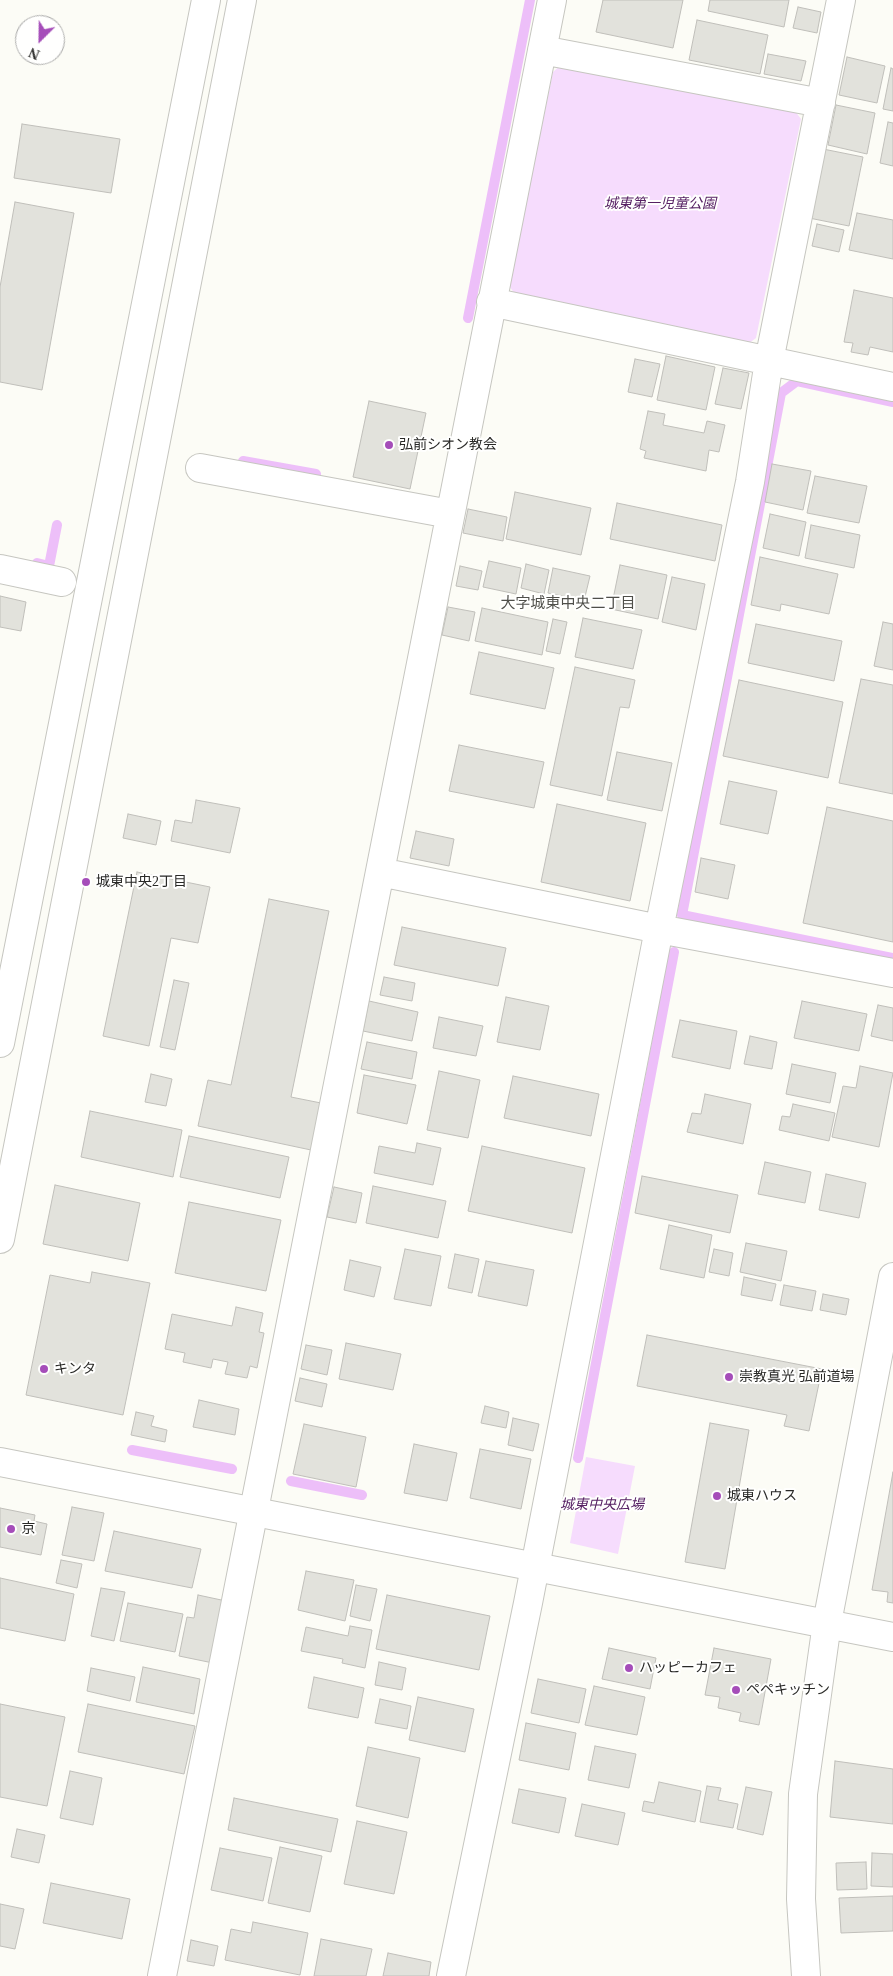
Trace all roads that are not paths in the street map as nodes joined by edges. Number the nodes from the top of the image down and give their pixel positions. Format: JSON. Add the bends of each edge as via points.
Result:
{"nodes":[{"id":1,"x":206,"y":0,"type":"edge"},
{"id":2,"x":242,"y":0,"type":"edge"},
{"id":3,"x":552,"y":0,"type":"edge"},
{"id":4,"x":841,"y":0,"type":"edge"},
{"id":5,"x":542,"y":50,"type":"junction"},
{"id":6,"x":821,"y":103,"type":"junction"},
{"id":7,"x":491,"y":302,"type":"junction"},
{"id":8,"x":769,"y":361,"type":"junction"},
{"id":9,"x":893,"y":387,"type":"edge"},
{"id":10,"x":200,"y":468,"type":"dead end"},
{"id":11,"x":450,"y":514,"type":"junction"},
{"id":12,"x":0,"y":570,"type":"edge"},
{"id":13,"x":62,"y":582,"type":"dead end"},
{"id":14,"x":380,"y":872,"type":"junction"},
{"id":15,"x":659,"y":929,"type":"junction"},
{"id":16,"x":893,"y":972,"type":"edge"},
{"id":17,"x":0,"y":1043,"type":"edge"},
{"id":18,"x":0,"y":1238,"type":"edge"},
{"id":19,"x":893,"y":1277,"type":"edge"},
{"id":20,"x":0,"y":1462,"type":"edge"},
{"id":21,"x":254,"y":1511,"type":"junction"},
{"id":22,"x":535,"y":1567,"type":"junction"},
{"id":23,"x":827,"y":1623,"type":"junction"},
{"id":24,"x":893,"y":1637,"type":"edge"},
{"id":25,"x":162,"y":1976,"type":"edge"},
{"id":26,"x":451,"y":1976,"type":"edge"},
{"id":27,"x":806,"y":1976,"type":"edge"}],
"edges":[{"from":1,"to":17,"type":"street"},
{"from":2,"to":18,"type":"street"},
{"from":3,"to":5,"type":"street"},
{"from":4,"to":6,"type":"street"},
{"from":5,"to":6,"type":"street"},
{"from":5,"to":7,"type":"street"},
{"from":6,"to":8,"type":"street"},
{"from":7,"to":8,"type":"street"},
{"from":7,"to":11,"type":"street"},
{"from":8,"to":9,"type":"street"},
{"from":8,"to":15,"type":"street","via":[[750,482]]},
{"from":10,"to":11,"type":"street"},
{"from":11,"to":14,"type":"street"},
{"from":12,"to":13,"type":"street"},
{"from":14,"to":15,"type":"street"},
{"from":14,"to":21,"type":"street"},
{"from":15,"to":16,"type":"street"},
{"from":15,"to":22,"type":"street"},
{"from":19,"to":23,"type":"street"},
{"from":20,"to":21,"type":"street"},
{"from":21,"to":22,"type":"street"},
{"from":21,"to":25,"type":"street"},
{"from":22,"to":23,"type":"street"},
{"from":22,"to":26,"type":"street"},
{"from":23,"to":24,"type":"street"},
{"from":23,"to":27,"type":"street","via":[[803,1794],[801,1899]]}]}
